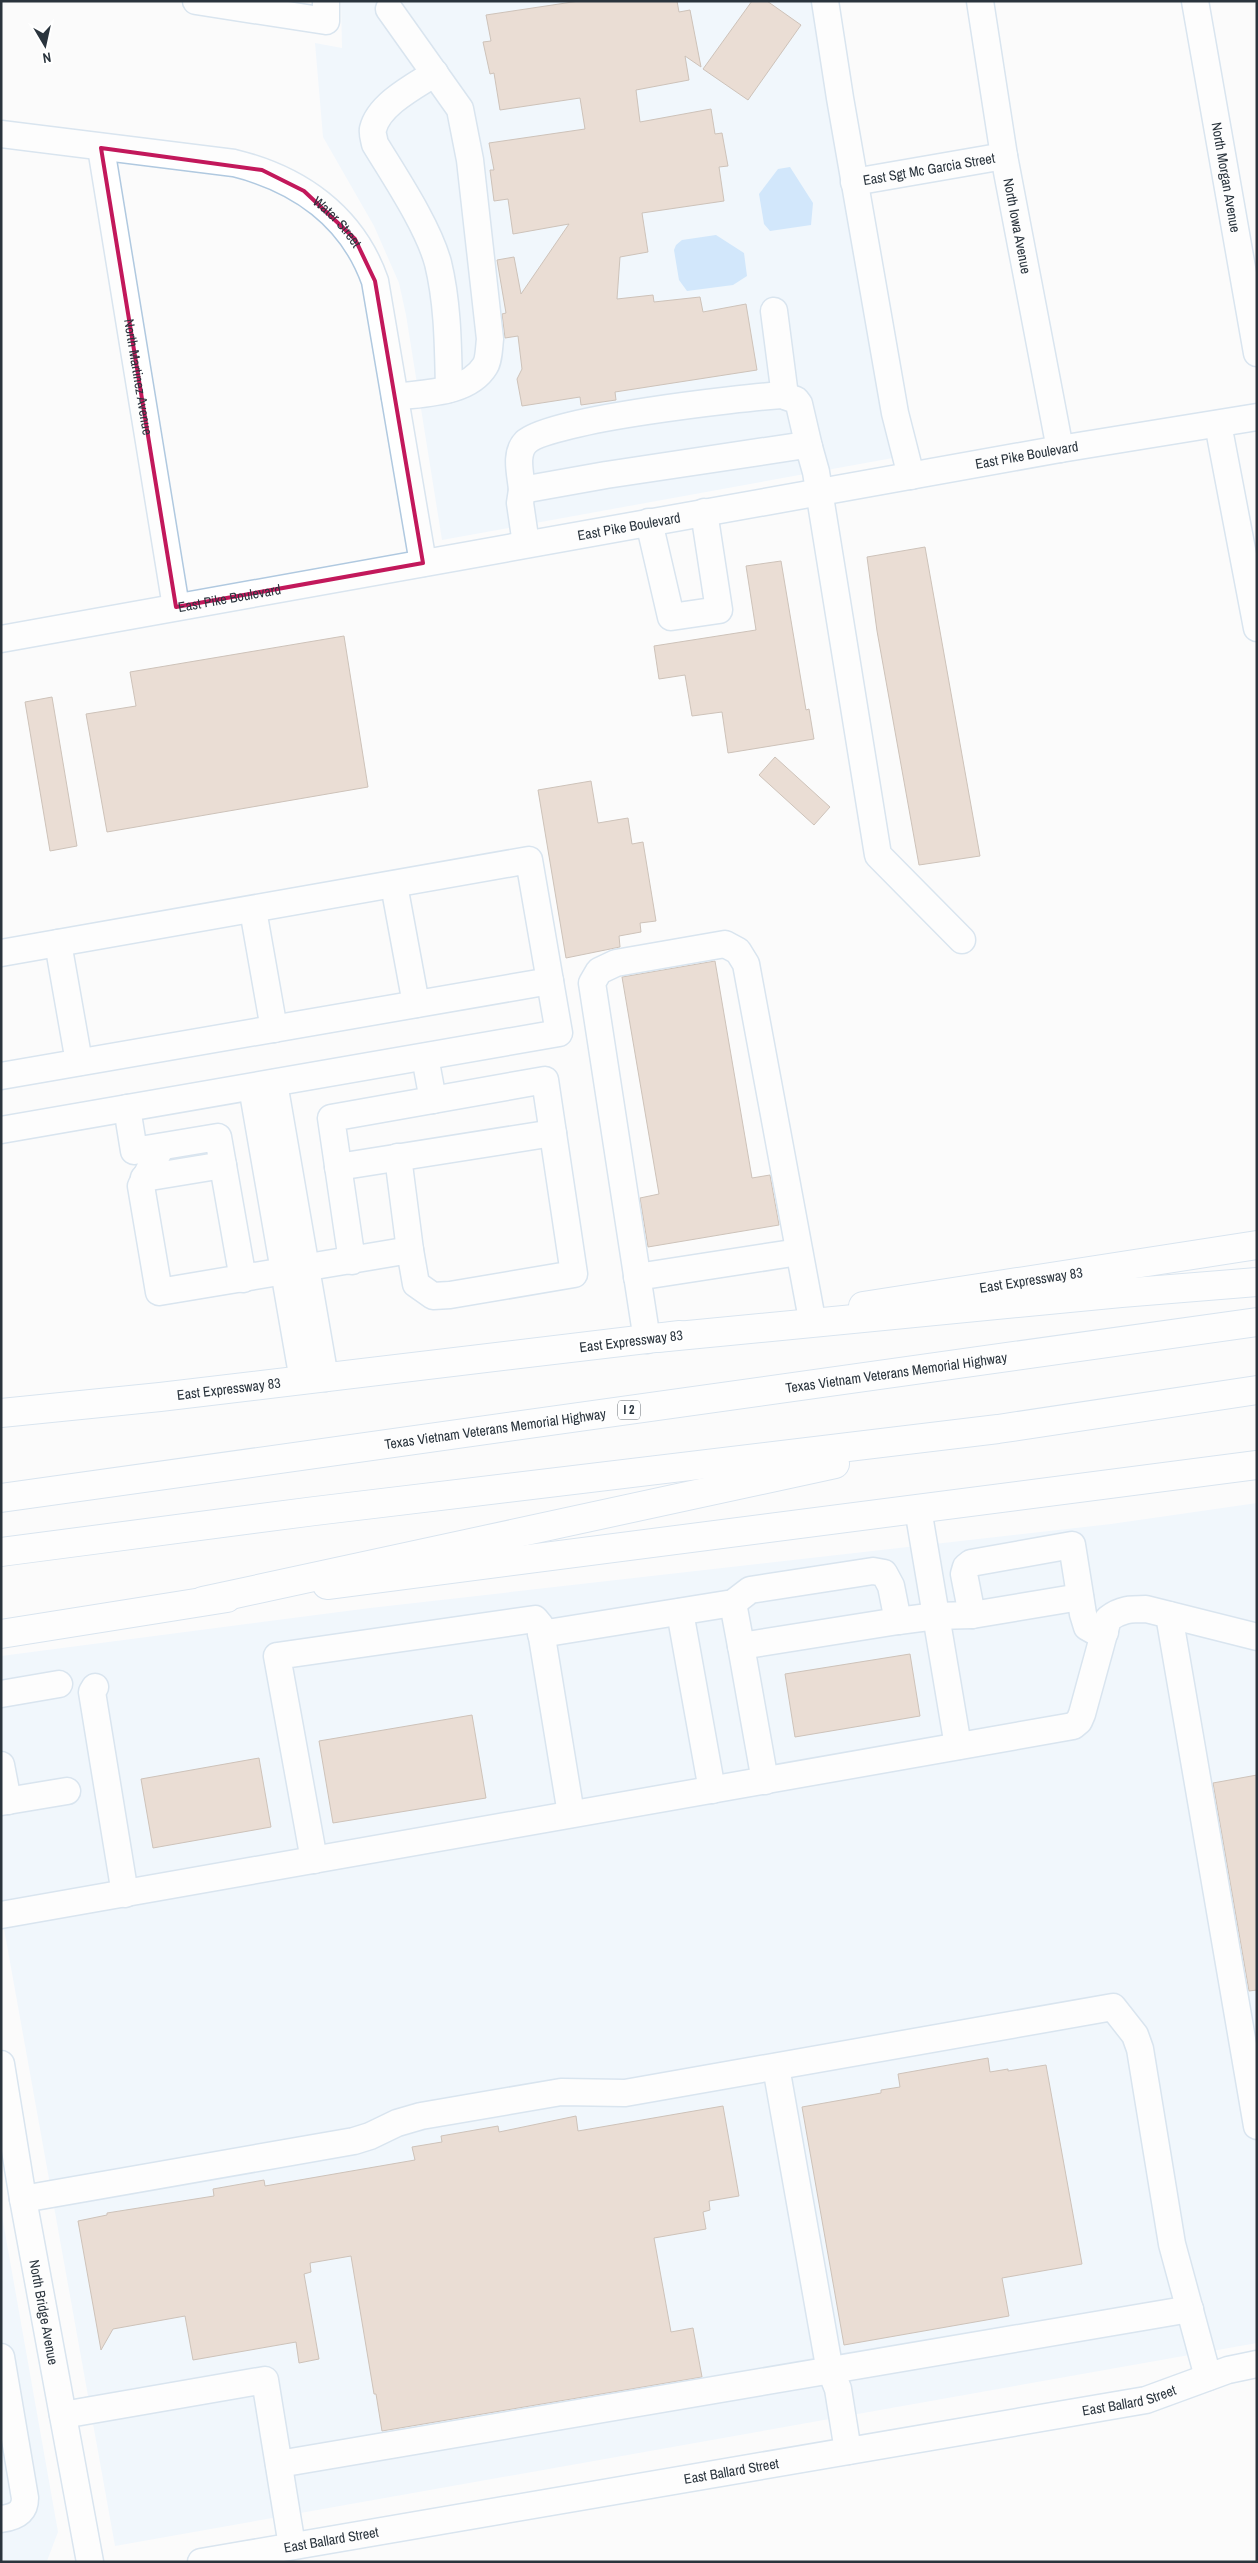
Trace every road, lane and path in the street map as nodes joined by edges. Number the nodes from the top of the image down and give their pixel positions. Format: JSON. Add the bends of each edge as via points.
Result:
{"nodes":[{"id":1,"x":196,"y":1,"type":"edge"},
{"id":2,"x":825,"y":1,"type":"edge"},
{"id":3,"x":980,"y":1,"type":"edge"},
{"id":4,"x":1195,"y":1,"type":"edge"},
{"id":5,"x":389,"y":9,"type":"dead end"},
{"id":6,"x":326,"y":11,"type":"edge"},
{"id":7,"x":435,"y":73,"type":"junction"},
{"id":8,"x":1,"y":134,"type":"edge"},
{"id":9,"x":101,"y":148,"type":"junction"},
{"id":10,"x":1004,"y":156,"type":"junction"},
{"id":11,"x":854,"y":182,"type":"junction"},
{"id":12,"x":774,"y":311,"type":"dead end"},
{"id":13,"x":1257,"y":353,"type":"edge"},
{"id":14,"x":449,"y":389,"type":"junction"},
{"id":15,"x":785,"y":396,"type":"junction"},
{"id":16,"x":395,"y":397,"type":"junction"},
{"id":17,"x":1257,"y":417,"type":"edge"},
{"id":18,"x":1218,"y":424,"type":"junction"},
{"id":19,"x":808,"y":448,"type":"junction"},
{"id":20,"x":1060,"y":449,"type":"junction"},
{"id":21,"x":911,"y":476,"type":"junction"},
{"id":22,"x":522,"y":490,"type":"junction"},
{"id":23,"x":819,"y":492,"type":"junction"},
{"id":24,"x":704,"y":512,"type":"junction"},
{"id":25,"x":649,"y":522,"type":"junction"},
{"id":26,"x":526,"y":544,"type":"junction"},
{"id":27,"x":423,"y":562,"type":"junction"},
{"id":28,"x":176,"y":607,"type":"junction"},
{"id":29,"x":1257,"y":628,"type":"edge"},
{"id":30,"x":1,"y":639,"type":"edge"},
{"id":31,"x":394,"y":885,"type":"junction"},
{"id":32,"x":253,"y":910,"type":"junction"},
{"id":33,"x":962,"y":940,"type":"dead end"},
{"id":34,"x":58,"y":943,"type":"junction"},
{"id":35,"x":1,"y":953,"type":"edge"},
{"id":36,"x":550,"y":981,"type":"junction"},
{"id":37,"x":416,"y":1004,"type":"junction"},
{"id":38,"x":274,"y":1029,"type":"junction"},
{"id":39,"x":425,"y":1056,"type":"junction"},
{"id":40,"x":79,"y":1062,"type":"junction"},
{"id":41,"x":1,"y":1076,"type":"edge"},
{"id":42,"x":263,"y":1085,"type":"junction"},
{"id":43,"x":433,"y":1100,"type":"junction"},
{"id":44,"x":127,"y":1108,"type":"junction"},
{"id":45,"x":1,"y":1130,"type":"edge"},
{"id":46,"x":553,"y":1133,"type":"junction"},
{"id":47,"x":160,"y":1146,"type":"junction"},
{"id":48,"x":398,"y":1157,"type":"junction"},
{"id":49,"x":223,"y":1165,"type":"junction"},
{"id":50,"x":338,"y":1167,"type":"junction"},
{"id":51,"x":144,"y":1178,"type":"junction"},
{"id":52,"x":1257,"y":1245,"type":"edge"},
{"id":53,"x":410,"y":1250,"type":"junction"},
{"id":54,"x":799,"y":1252,"type":"junction"},
{"id":55,"x":352,"y":1261,"type":"junction"},
{"id":56,"x":295,"y":1270,"type":"junction"},
{"id":57,"x":637,"y":1276,"type":"junction"},
{"id":58,"x":243,"y":1279,"type":"junction"},
{"id":59,"x":1257,"y":1282,"type":"edge"},
{"id":60,"x":810,"y":1314,"type":"junction"},
{"id":61,"x":1257,"y":1322,"type":"edge"},
{"id":62,"x":652,"y":1339,"type":"junction"},
{"id":63,"x":314,"y":1379,"type":"junction"},
{"id":64,"x":1257,"y":1390,"type":"edge"},
{"id":65,"x":1,"y":1414,"type":"edge"},
{"id":66,"x":998,"y":1429,"type":"junction"},
{"id":67,"x":1257,"y":1465,"type":"edge"},
{"id":68,"x":1,"y":1498,"type":"edge"},
{"id":69,"x":918,"y":1509,"type":"junction"},
{"id":70,"x":1,"y":1552,"type":"edge"},
{"id":71,"x":1080,"y":1597,"type":"junction"},
{"id":72,"x":203,"y":1601,"type":"junction"},
{"id":73,"x":733,"y":1603,"type":"junction"},
{"id":74,"x":680,"y":1612,"type":"junction"},
{"id":75,"x":972,"y":1615,"type":"junction"},
{"id":76,"x":1169,"y":1615,"type":"junction"},
{"id":77,"x":936,"y":1616,"type":"junction"},
{"id":78,"x":898,"y":1621,"type":"junction"},
{"id":79,"x":1105,"y":1632,"type":"junction"},
{"id":80,"x":1,"y":1634,"type":"edge"},
{"id":81,"x":541,"y":1634,"type":"junction"},
{"id":82,"x":1257,"y":1637,"type":"edge"},
{"id":83,"x":741,"y":1646,"type":"junction"},
{"id":84,"x":59,"y":1684,"type":"dead end"},
{"id":85,"x":95,"y":1687,"type":"dead end"},
{"id":86,"x":1,"y":1694,"type":"edge"},
{"id":87,"x":958,"y":1746,"type":"junction"},
{"id":88,"x":1,"y":1765,"type":"edge"},
{"id":89,"x":765,"y":1781,"type":"junction"},
{"id":90,"x":712,"y":1790,"type":"junction"},
{"id":91,"x":67,"y":1791,"type":"dead end"},
{"id":92,"x":5,"y":1802,"type":"edge"},
{"id":93,"x":571,"y":1814,"type":"junction"},
{"id":94,"x":314,"y":1860,"type":"junction"},
{"id":95,"x":125,"y":1894,"type":"junction"},
{"id":96,"x":1,"y":1916,"type":"edge"},
{"id":97,"x":1,"y":2064,"type":"edge"},
{"id":98,"x":776,"y":2067,"type":"junction"},
{"id":99,"x":1257,"y":2126,"type":"edge"},
{"id":100,"x":10,"y":2169,"type":"edge"},
{"id":101,"x":24,"y":2199,"type":"junction"},
{"id":102,"x":1190,"y":2309,"type":"junction"},
{"id":103,"x":1,"y":2357,"type":"edge"},
{"id":104,"x":1257,"y":2364,"type":"edge"},
{"id":105,"x":830,"y":2370,"type":"junction"},
{"id":106,"x":1208,"y":2377,"type":"junction"},
{"id":107,"x":63,"y":2415,"type":"junction"},
{"id":108,"x":848,"y":2451,"type":"junction"},
{"id":109,"x":279,"y":2464,"type":"junction"},
{"id":110,"x":1,"y":2519,"type":"edge"},
{"id":111,"x":292,"y":2546,"type":"junction"},
{"id":112,"x":90,"y":2562,"type":"edge"},
{"id":113,"x":201,"y":2562,"type":"edge"}],
"edges":[{"from":1,"to":6,"type":"street"},
{"from":2,"to":11,"type":"street"},
{"from":3,"to":10,"type":"street","name":"North Iowa Avenue"},
{"from":4,"to":13,"type":"street","name":"North Morgan Avenue"},
{"from":5,"to":7,"type":"street"},
{"from":7,"to":14,"type":"street","via":[[460,109],[470,160],[490,340],[486,365],[475,378]]},
{"from":7,"to":14,"type":"street","via":[[395,99],[373,130],[375,144],[427,235],[438,262],[447,320]]},
{"from":8,"to":9,"type":"street","name":"Water Street"},
{"from":9,"to":16,"type":"street","name":"Water Street","via":[[234,163],[262,170],[304,191],[339,220],[368,260],[375,281]]},
{"from":9,"to":28,"type":"street","name":"North Martinez Avenue"},
{"from":10,"to":11,"type":"street","name":"East Sgt Mc Garcia Street"},
{"from":10,"to":20,"type":"street","name":"North Iowa Avenue"},
{"from":11,"to":21,"type":"street","via":[[895,413]]},
{"from":12,"to":15,"type":"street"},
{"from":14,"to":16,"type":"street"},
{"from":15,"to":19,"type":"street","via":[[799,404]]},
{"from":15,"to":22,"type":"street","via":[[756,397],[559,427],[525,443],[519,455]]},
{"from":16,"to":27,"type":"street","name":"Water Street"},
{"from":17,"to":18,"type":"street","name":"East Pike Boulevard"},
{"from":18,"to":20,"type":"street","name":"East Pike Boulevard"},
{"from":18,"to":29,"type":"street"},
{"from":19,"to":22,"type":"street","via":[[799,446]]},
{"from":19,"to":23,"type":"street"},
{"from":20,"to":21,"type":"street","name":"East Pike Boulevard"},
{"from":21,"to":23,"type":"street","name":"East Pike Boulevard"},
{"from":22,"to":26,"type":"street","via":[[520,503]]},
{"from":23,"to":24,"type":"street","name":"East Pike Boulevard"},
{"from":23,"to":33,"type":"street","via":[[878,856]]},
{"from":24,"to":25,"type":"street","name":"East Pike Boulevard"},
{"from":24,"to":25,"type":"street","via":[[719,610],[671,617]]},
{"from":25,"to":26,"type":"street","name":"East Pike Boulevard"},
{"from":26,"to":27,"type":"street","name":"East Pike Boulevard"},
{"from":27,"to":28,"type":"street","name":"East Pike Boulevard"},
{"from":28,"to":30,"type":"street","name":"East Pike Boulevard"},
{"from":31,"to":32,"type":"street"},
{"from":31,"to":36,"type":"street","via":[[529,860]]},
{"from":31,"to":37,"type":"street"},
{"from":32,"to":34,"type":"street"},
{"from":32,"to":38,"type":"street"},
{"from":34,"to":35,"type":"street"},
{"from":34,"to":40,"type":"street"},
{"from":36,"to":37,"type":"street"},
{"from":36,"to":39,"type":"street","via":[[559,1033]]},
{"from":37,"to":38,"type":"street"},
{"from":38,"to":40,"type":"street"},
{"from":39,"to":42,"type":"street"},
{"from":39,"to":43,"type":"street"},
{"from":40,"to":41,"type":"street"},
{"from":42,"to":44,"type":"street"},
{"from":42,"to":56,"type":"street"},
{"from":43,"to":46,"type":"street","via":[[545,1080]]},
{"from":43,"to":50,"type":"street","via":[[331,1118]]},
{"from":44,"to":45,"type":"street"},
{"from":44,"to":47,"type":"street","via":[[134,1151]]},
{"from":46,"to":48,"type":"street"},
{"from":46,"to":53,"type":"street","via":[[574,1274],[450,1296],[433,1296],[416,1284]]},
{"from":47,"to":49,"type":"street","via":[[218,1137]]},
{"from":47,"to":51,"type":"street"},
{"from":48,"to":50,"type":"street"},
{"from":48,"to":53,"type":"street"},
{"from":49,"to":51,"type":"street"},
{"from":49,"to":58,"type":"street"},
{"from":50,"to":55,"type":"street"},
{"from":51,"to":58,"type":"street","via":[[141,1186],[160,1292]]},
{"from":52,"to":60,"type":"main road","name":"East Expressway 83"},
{"from":53,"to":55,"type":"street"},
{"from":54,"to":57,"type":"street"},
{"from":54,"to":57,"type":"street","via":[[746,964],[738,950],[725,944],[616,963],[600,971],[592,984]]},
{"from":54,"to":60,"type":"street"},
{"from":55,"to":56,"type":"street"},
{"from":56,"to":58,"type":"street"},
{"from":56,"to":63,"type":"street"},
{"from":57,"to":62,"type":"street"},
{"from":59,"to":62,"type":"main road"},
{"from":60,"to":62,"type":"main road","name":"East Expressway 83"},
{"from":61,"to":68,"type":"main road","name":"Texas Vietnam Veterans Memorial Highway","number":"I 2"},
{"from":62,"to":63,"type":"main road","name":"East Expressway 83"},
{"from":63,"to":65,"type":"main road","name":"East Expressway 83"},
{"from":64,"to":66,"type":"main road"},
{"from":66,"to":70,"type":"main road","via":[[325,1509]]},
{"from":66,"to":72,"type":"main road"},
{"from":67,"to":69,"type":"main road"},
{"from":69,"to":72,"type":"main road"},
{"from":69,"to":77,"type":"street"},
{"from":71,"to":75,"type":"street"},
{"from":71,"to":75,"type":"street","via":[[1072,1545],[980,1560],[966,1567],[964,1574]]},
{"from":71,"to":79,"type":"street","via":[[1087,1627]]},
{"from":72,"to":80,"type":"main road"},
{"from":73,"to":74,"type":"street"},
{"from":73,"to":78,"type":"street","via":[[750,1590],[874,1570],[884,1574],[891,1586]]},
{"from":73,"to":83,"type":"street"},
{"from":74,"to":81,"type":"street"},
{"from":74,"to":90,"type":"street"},
{"from":75,"to":77,"type":"street"},
{"from":76,"to":79,"type":"street","via":[[1146,1609],[1117,1612],[1108,1619]]},
{"from":76,"to":82,"type":"street"},
{"from":76,"to":99,"type":"street"},
{"from":77,"to":78,"type":"street"},
{"from":77,"to":87,"type":"street"},
{"from":78,"to":83,"type":"street"},
{"from":79,"to":87,"type":"street","via":[[1082,1714],[1073,1726]]},
{"from":81,"to":93,"type":"street"},
{"from":81,"to":94,"type":"street","via":[[535,1619],[277,1656]]},
{"from":83,"to":89,"type":"street"},
{"from":84,"to":86,"type":"street"},
{"from":85,"to":95,"type":"street","via":[[92,1692]]},
{"from":87,"to":89,"type":"street"},
{"from":88,"to":92,"type":"street"},
{"from":89,"to":90,"type":"street"},
{"from":90,"to":93,"type":"street"},
{"from":91,"to":92,"type":"street"},
{"from":93,"to":94,"type":"street"},
{"from":94,"to":95,"type":"street"},
{"from":95,"to":96,"type":"street"},
{"from":97,"to":100,"type":"street","name":"North Bridge Avenue"},
{"from":98,"to":101,"type":"street","via":[[625,2093],[562,2092],[421,2116],[396,2122],[354,2141]]},
{"from":98,"to":102,"type":"street","via":[[1113,2007],[1135,2035],[1140,2049],[1172,2244]]},
{"from":98,"to":105,"type":"street"},
{"from":100,"to":101,"type":"street","name":"North Bridge Avenue"},
{"from":101,"to":107,"type":"street","name":"North Bridge Avenue"},
{"from":102,"to":105,"type":"street"},
{"from":102,"to":106,"type":"street"},
{"from":103,"to":110,"type":"street","via":[[26,2498],[21,2512]]},
{"from":104,"to":106,"type":"street","name":"East Ballard Street"},
{"from":105,"to":108,"type":"street","via":[[838,2389]]},
{"from":105,"to":109,"type":"street"},
{"from":106,"to":108,"type":"street","name":"East Ballard Street","via":[[1146,2400]]},
{"from":107,"to":109,"type":"street","via":[[265,2380]]},
{"from":107,"to":112,"type":"street","name":"North Bridge Avenue"},
{"from":108,"to":111,"type":"street","name":"East Ballard Street"},
{"from":109,"to":111,"type":"street"},
{"from":111,"to":113,"type":"street","name":"East Ballard Street"}]}
